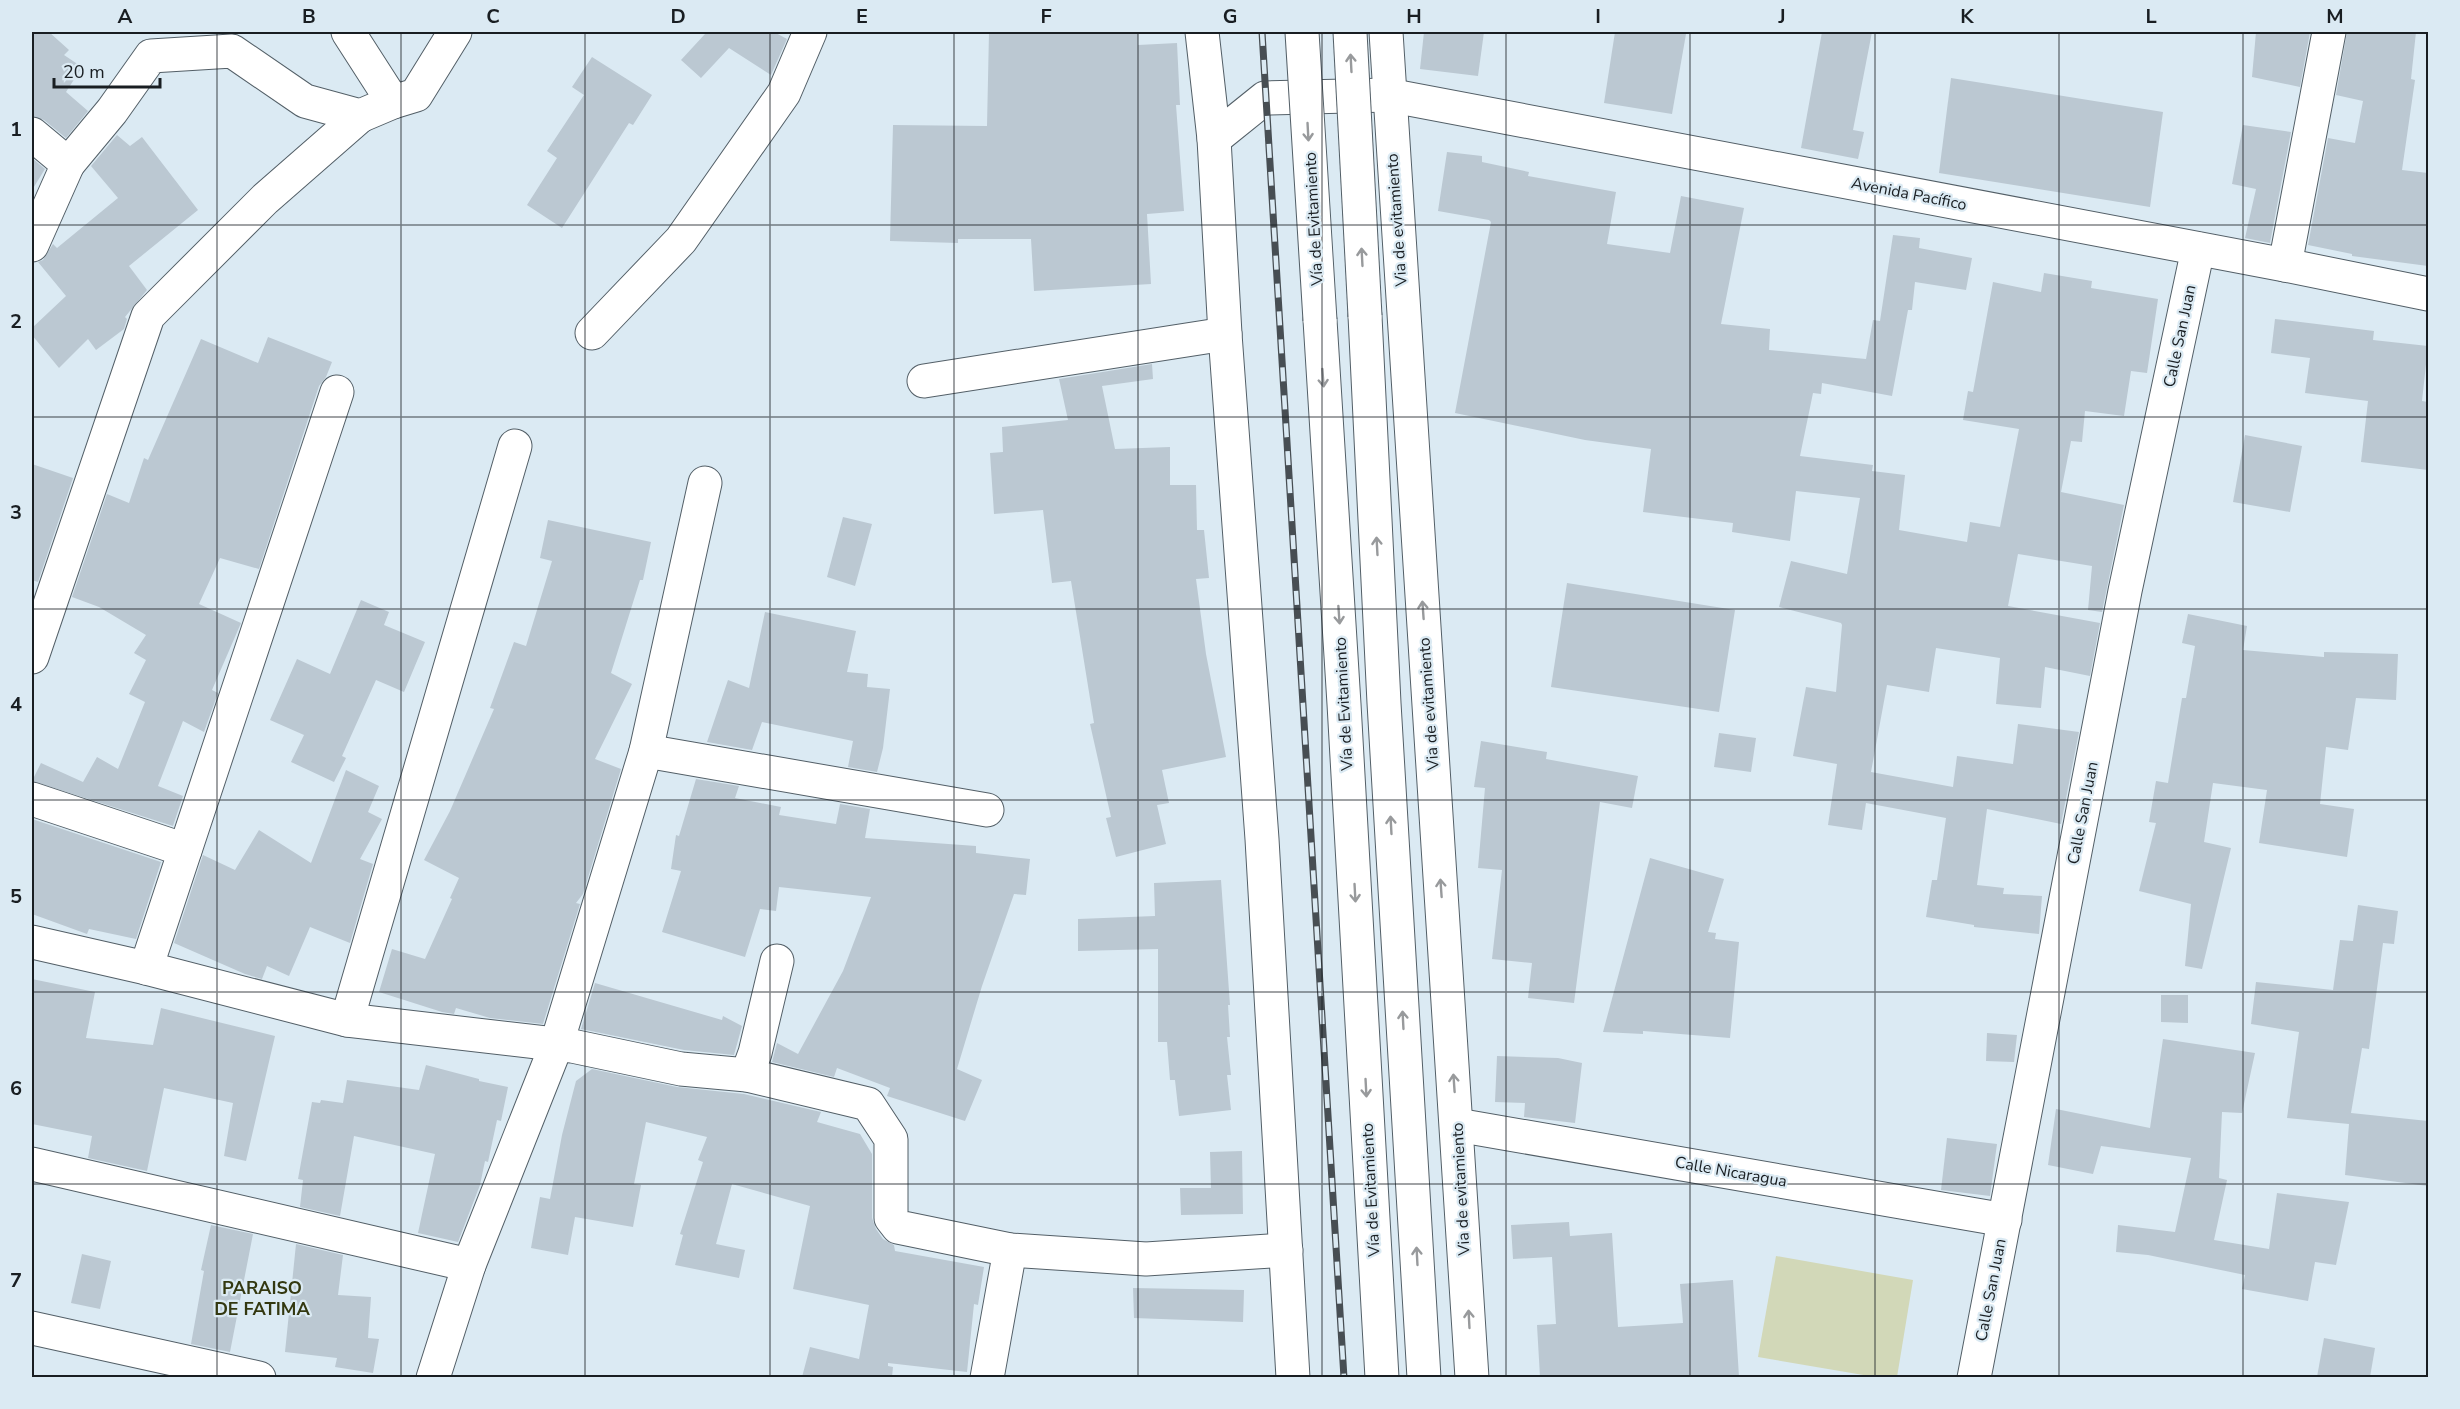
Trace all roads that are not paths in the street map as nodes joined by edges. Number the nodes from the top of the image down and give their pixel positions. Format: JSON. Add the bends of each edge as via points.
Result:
{"nodes":[{"id":1,"x":348,"y":32,"type":"edge"},
{"id":2,"x":455,"y":32,"type":"edge"},
{"id":3,"x":810,"y":32,"type":"edge"},
{"id":4,"x":1202,"y":32,"type":"edge"},
{"id":5,"x":1302,"y":32,"type":"edge"},
{"id":6,"x":1350,"y":32,"type":"edge"},
{"id":7,"x":1386,"y":32,"type":"edge"},
{"id":8,"x":2329,"y":32,"type":"edge"},
{"id":9,"x":1388,"y":95,"type":"junction"},
{"id":10,"x":393,"y":102,"type":"junction"},
{"id":11,"x":360,"y":116,"type":"junction"},
{"id":12,"x":32,"y":134,"type":"edge"},
{"id":13,"x":1214,"y":140,"type":"junction"},
{"id":14,"x":68,"y":164,"type":"junction"},
{"id":15,"x":32,"y":245,"type":"edge"},
{"id":16,"x":2198,"y":249,"type":"junction"},
{"id":17,"x":2285,"y":265,"type":"junction"},
{"id":18,"x":2428,"y":294,"type":"edge"},
{"id":19,"x":592,"y":333,"type":"dead end"},
{"id":20,"x":1226,"y":334,"type":"junction"},
{"id":21,"x":924,"y":381,"type":"dead end"},
{"id":22,"x":337,"y":392,"type":"dead end"},
{"id":23,"x":515,"y":446,"type":"dead end"},
{"id":24,"x":705,"y":483,"type":"dead end"},
{"id":25,"x":32,"y":657,"type":"edge"},
{"id":26,"x":646,"y":751,"type":"junction"},
{"id":27,"x":32,"y":799,"type":"edge"},
{"id":28,"x":987,"y":810,"type":"dead end"},
{"id":29,"x":185,"y":850,"type":"junction"},
{"id":30,"x":32,"y":942,"type":"edge"},
{"id":31,"x":777,"y":961,"type":"dead end"},
{"id":32,"x":146,"y":968,"type":"junction"},
{"id":33,"x":347,"y":1020,"type":"junction"},
{"id":34,"x":556,"y":1046,"type":"junction"},
{"id":35,"x":747,"y":1076,"type":"junction"},
{"id":36,"x":1457,"y":1125,"type":"junction"},
{"id":37,"x":32,"y":1164,"type":"edge"},
{"id":38,"x":2005,"y":1220,"type":"junction"},
{"id":39,"x":1010,"y":1250,"type":"junction"},
{"id":40,"x":1286,"y":1250,"type":"junction"},
{"id":41,"x":469,"y":1265,"type":"junction"},
{"id":42,"x":32,"y":1328,"type":"edge"},
{"id":43,"x":259,"y":1377,"type":"edge"},
{"id":44,"x":433,"y":1377,"type":"edge"},
{"id":45,"x":987,"y":1377,"type":"edge"},
{"id":46,"x":1293,"y":1377,"type":"edge"},
{"id":47,"x":1382,"y":1377,"type":"edge"},
{"id":48,"x":1424,"y":1377,"type":"edge"},
{"id":49,"x":1472,"y":1377,"type":"edge"},
{"id":50,"x":1974,"y":1377,"type":"edge"}],
"edges":[{"from":1,"to":10,"type":"main road"},
{"from":2,"to":10,"type":"main road","via":[[416,95]]},
{"from":3,"to":19,"type":"main road","via":[[784,93],[681,240]]},
{"from":4,"to":13,"type":"main road"},
{"from":5,"to":47,"type":"main road","name":"Vía de Evitamiento","one_way":true,"bridge":true},
{"from":48,"to":6,"type":"main road","one_way":true,"bridge":true},
{"from":7,"to":9,"type":"main road","name":"Via de evitamiento"},
{"from":8,"to":17,"type":"main road"},
{"from":9,"to":13,"type":"main road","name":"Avenida Pacífico","via":[[1265,98]]},
{"from":9,"to":16,"type":"main road","name":"Avenida Pacífico"},
{"from":36,"to":9,"type":"main road","name":"Via de evitamiento","one_way":true},
{"from":10,"to":11,"type":"main road"},
{"from":11,"to":14,"type":"main road","via":[[304,101],[232,51],[151,56]]},
{"from":11,"to":25,"type":"main road","via":[[265,199],[148,316]]},
{"from":12,"to":14,"type":"main road"},
{"from":13,"to":20,"type":"main road"},
{"from":14,"to":15,"type":"main road"},
{"from":16,"to":17,"type":"main road","name":"Avenida Pacífico"},
{"from":16,"to":38,"type":"main road","name":"Calle San Juan","via":[[2125,591]]},
{"from":17,"to":18,"type":"main road","name":"Avenida Pacífico"},
{"from":20,"to":21,"type":"main road"},
{"from":20,"to":40,"type":"main road","via":[[1263,840]]},
{"from":22,"to":29,"type":"main road"},
{"from":23,"to":33,"type":"main road"},
{"from":24,"to":26,"type":"main road"},
{"from":26,"to":28,"type":"main road"},
{"from":26,"to":34,"type":"main road"},
{"from":27,"to":29,"type":"main road"},
{"from":29,"to":32,"type":"main road"},
{"from":30,"to":32,"type":"main road"},
{"from":31,"to":35,"type":"main road"},
{"from":32,"to":33,"type":"main road"},
{"from":33,"to":34,"type":"main road"},
{"from":34,"to":35,"type":"main road","via":[[681,1069]]},
{"from":34,"to":41,"type":"main road"},
{"from":35,"to":39,"type":"main road","via":[[868,1104],[891,1139],[891,1218],[898,1227]]},
{"from":36,"to":38,"type":"main road","name":"Calle Nicaragua"},
{"from":49,"to":36,"type":"main road","name":"Via de evitamiento","one_way":true},
{"from":37,"to":41,"type":"main road"},
{"from":38,"to":50,"type":"main road","name":"Calle San Juan"},
{"from":39,"to":40,"type":"main road","via":[[1146,1259]]},
{"from":39,"to":45,"type":"main road"},
{"from":40,"to":46,"type":"main road"},
{"from":41,"to":44,"type":"main road"},
{"from":42,"to":43,"type":"main road"}]}
